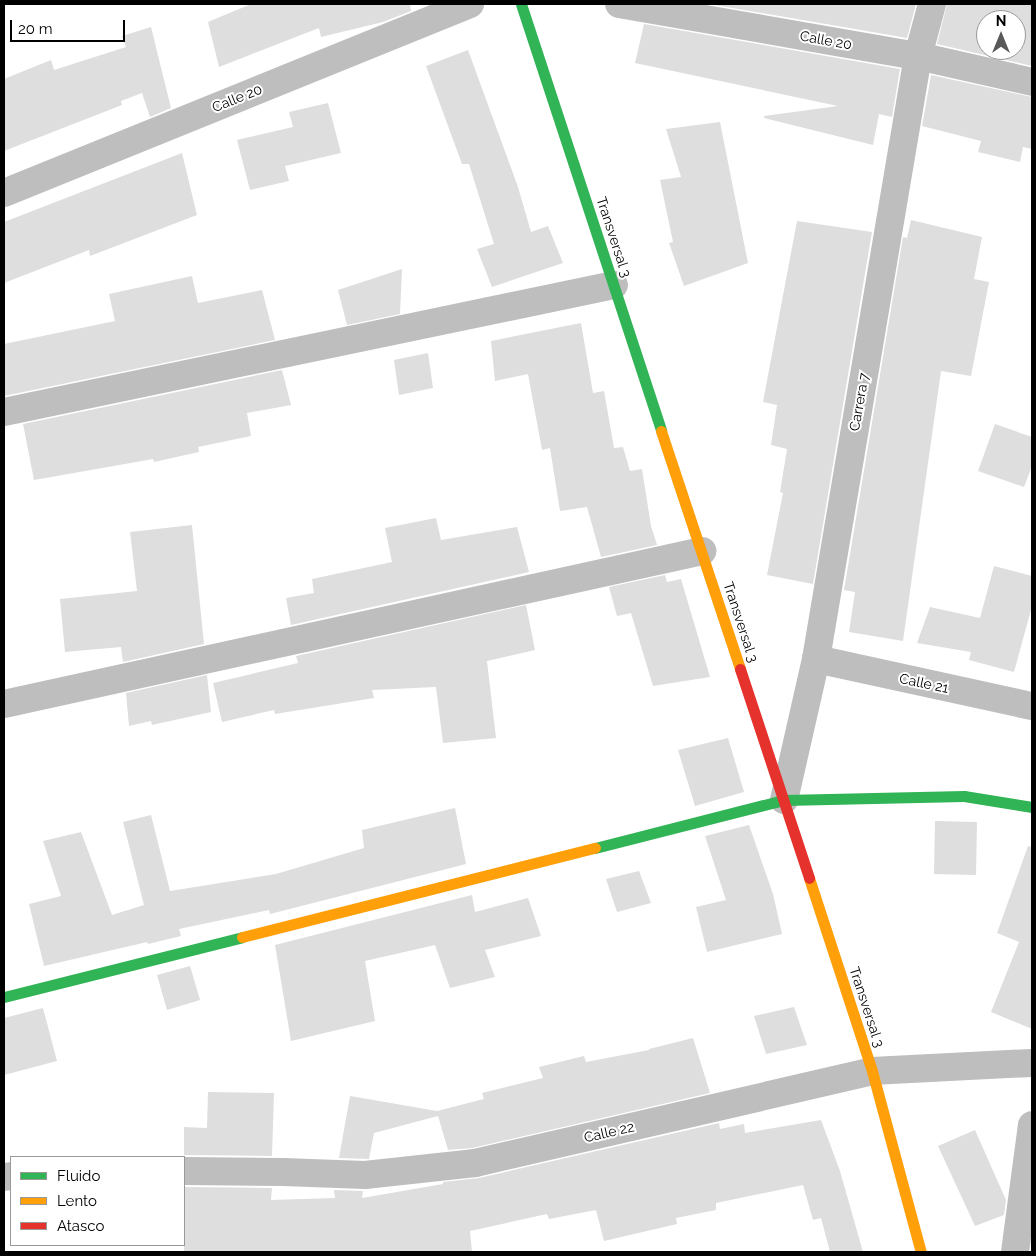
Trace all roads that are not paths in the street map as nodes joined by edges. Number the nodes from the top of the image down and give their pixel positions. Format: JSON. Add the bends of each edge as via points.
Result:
{"nodes":[{"id":1,"x":470,"y":4,"type":"edge"},
{"id":2,"x":521,"y":4,"type":"edge"},
{"id":3,"x":619,"y":4,"type":"edge"},
{"id":4,"x":932,"y":4,"type":"edge"},
{"id":5,"x":918,"y":56,"type":"junction"},
{"id":6,"x":1032,"y":82,"type":"edge"},
{"id":7,"x":4,"y":193,"type":"edge"},
{"id":8,"x":614,"y":286,"type":"junction"},
{"id":9,"x":4,"y":412,"type":"edge"},
{"id":10,"x":702,"y":551,"type":"junction"},
{"id":11,"x":816,"y":659,"type":"junction"},
{"id":12,"x":4,"y":704,"type":"edge"},
{"id":13,"x":1032,"y":706,"type":"edge"},
{"id":14,"x":784,"y":800,"type":"junction"},
{"id":15,"x":1032,"y":806,"type":"edge"},
{"id":16,"x":4,"y":997,"type":"edge"},
{"id":17,"x":1032,"y":1063,"type":"edge"},
{"id":18,"x":872,"y":1072,"type":"junction"},
{"id":19,"x":1032,"y":1126,"type":"edge"},
{"id":20,"x":185,"y":1171,"type":"edge"},
{"id":21,"x":1027,"y":1193,"type":"edge"},
{"id":22,"x":921,"y":1252,"type":"edge"},
{"id":23,"x":1015,"y":1252,"type":"edge"}],
"edges":[{"from":1,"to":7,"type":"street","name":"Calle 20"},
{"from":2,"to":8,"type":"street","name":"Transversal 3"},
{"from":3,"to":5,"type":"street","name":"Calle 20"},
{"from":4,"to":5,"type":"street","name":"Carrera 7"},
{"from":5,"to":6,"type":"street","name":"Calle 20"},
{"from":5,"to":11,"type":"street","name":"Carrera 7"},
{"from":8,"to":9,"type":"street"},
{"from":8,"to":10,"type":"street","name":"Transversal 3"},
{"from":10,"to":12,"type":"street"},
{"from":10,"to":14,"type":"street","name":"Transversal 3"},
{"from":11,"to":13,"type":"street","name":"Calle 21"},
{"from":11,"to":14,"type":"street","name":"Carrera 7"},
{"from":14,"to":15,"type":"street","via":[[964,796]]},
{"from":14,"to":16,"type":"street"},
{"from":14,"to":18,"type":"street","name":"Transversal 3"},
{"from":17,"to":18,"type":"street","name":"Calle 22"},
{"from":18,"to":20,"type":"street","name":"Calle 22","via":[[475,1163],[365,1176]]},
{"from":18,"to":22,"type":"street","name":"Transversal 3"},
{"from":19,"to":21,"type":"street"},
{"from":21,"to":23,"type":"street"}]}
